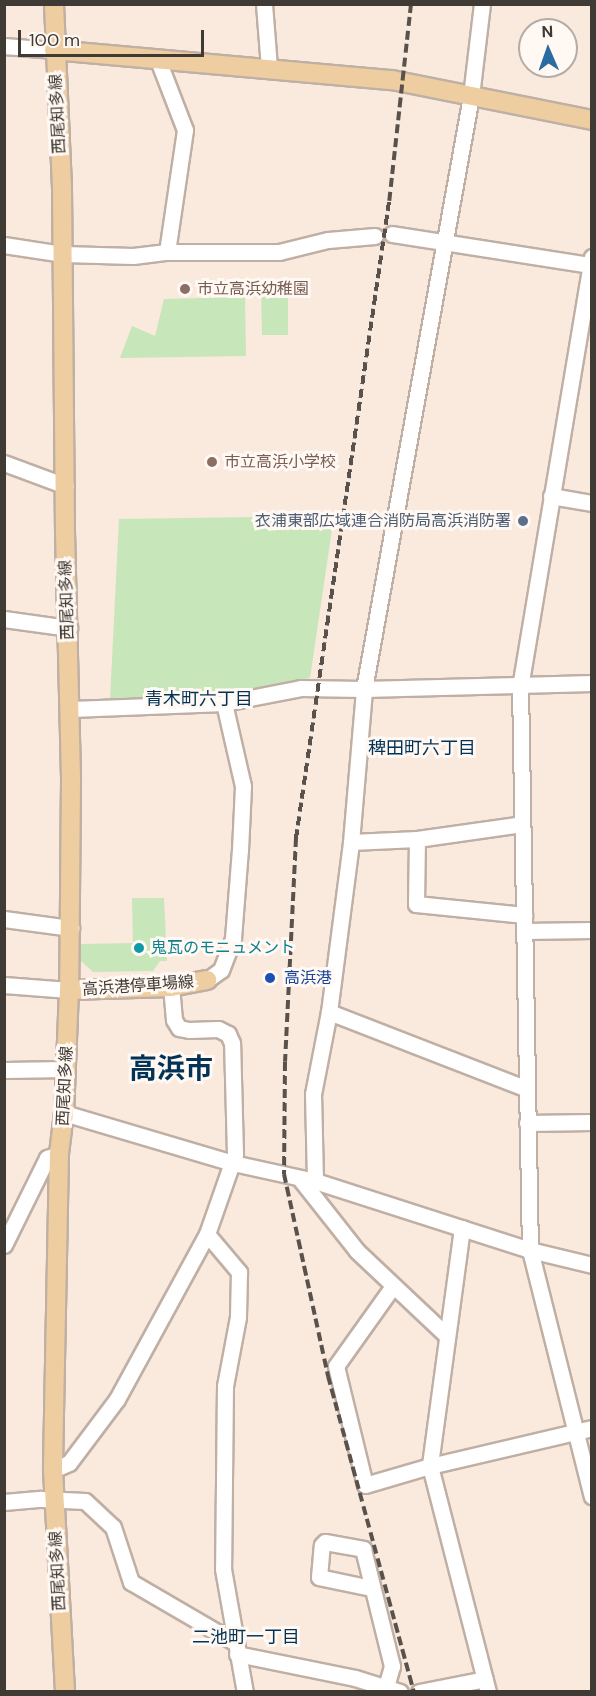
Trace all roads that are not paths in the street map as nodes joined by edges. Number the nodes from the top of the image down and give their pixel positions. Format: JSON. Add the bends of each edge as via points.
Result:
{"nodes":[{"id":1,"x":54,"y":4,"type":"edge"},
{"id":2,"x":264,"y":4,"type":"edge"},
{"id":3,"x":482,"y":4,"type":"edge"},
{"id":4,"x":4,"y":46,"type":"edge"},
{"id":5,"x":54,"y":50,"type":"junction"},
{"id":6,"x":158,"y":60,"type":"junction"},
{"id":7,"x":269,"y":67,"type":"junction"},
{"id":8,"x":471,"y":96,"type":"junction"},
{"id":9,"x":591,"y":120,"type":"edge"},
{"id":10,"x":392,"y":234,"type":"dead end"},
{"id":11,"x":375,"y":236,"type":"dead end"},
{"id":12,"x":443,"y":242,"type":"junction"},
{"id":13,"x":4,"y":245,"type":"edge"},
{"id":14,"x":166,"y":252,"type":"junction"},
{"id":15,"x":63,"y":254,"type":"junction"},
{"id":16,"x":591,"y":261,"type":"edge"},
{"id":17,"x":4,"y":463,"type":"edge"},
{"id":18,"x":66,"y":486,"type":"junction"},
{"id":19,"x":551,"y":496,"type":"junction"},
{"id":20,"x":591,"y":503,"type":"edge"},
{"id":21,"x":4,"y":619,"type":"edge"},
{"id":22,"x":69,"y":628,"type":"junction"},
{"id":23,"x":591,"y":684,"type":"edge"},
{"id":24,"x":520,"y":685,"type":"junction"},
{"id":25,"x":364,"y":689,"type":"junction"},
{"id":26,"x":224,"y":703,"type":"junction"},
{"id":27,"x":70,"y":709,"type":"junction"},
{"id":28,"x":522,"y":824,"type":"junction"},
{"id":29,"x":417,"y":839,"type":"junction"},
{"id":30,"x":351,"y":842,"type":"junction"},
{"id":31,"x":524,"y":915,"type":"junction"},
{"id":32,"x":4,"y":919,"type":"edge"},
{"id":33,"x":71,"y":928,"type":"junction"},
{"id":34,"x":591,"y":930,"type":"edge"},
{"id":35,"x":524,"y":931,"type":"junction"},
{"id":36,"x":207,"y":980,"type":"joint"},
{"id":37,"x":4,"y":985,"type":"edge"},
{"id":38,"x":171,"y":987,"type":"junction"},
{"id":39,"x":69,"y":990,"type":"junction"},
{"id":40,"x":329,"y":1012,"type":"junction"},
{"id":41,"x":67,"y":1069,"type":"junction"},
{"id":42,"x":4,"y":1070,"type":"edge"},
{"id":43,"x":525,"y":1088,"type":"junction"},
{"id":44,"x":64,"y":1113,"type":"junction"},
{"id":45,"x":591,"y":1122,"type":"edge"},
{"id":46,"x":527,"y":1123,"type":"junction"},
{"id":47,"x":60,"y":1154,"type":"junction"},
{"id":48,"x":233,"y":1163,"type":"junction"},
{"id":49,"x":308,"y":1181,"type":"junction"},
{"id":50,"x":462,"y":1228,"type":"junction"},
{"id":51,"x":207,"y":1234,"type":"junction"},
{"id":52,"x":4,"y":1245,"type":"edge"},
{"id":53,"x":530,"y":1250,"type":"junction"},
{"id":54,"x":591,"y":1265,"type":"edge"},
{"id":55,"x":393,"y":1286,"type":"junction"},
{"id":56,"x":446,"y":1335,"type":"junction"},
{"id":57,"x":591,"y":1428,"type":"edge"},
{"id":58,"x":575,"y":1432,"type":"junction"},
{"id":59,"x":430,"y":1466,"type":"junction"},
{"id":60,"x":53,"y":1470,"type":"junction"},
{"id":61,"x":591,"y":1496,"type":"edge"},
{"id":62,"x":54,"y":1500,"type":"junction"},
{"id":63,"x":4,"y":1502,"type":"edge"},
{"id":64,"x":371,"y":1588,"type":"dead end"},
{"id":65,"x":235,"y":1648,"type":"junction"},
{"id":66,"x":486,"y":1685,"type":"edge"},
{"id":67,"x":393,"y":1689,"type":"edge"},
{"id":68,"x":65,"y":1692,"type":"edge"},
{"id":69,"x":245,"y":1692,"type":"edge"},
{"id":70,"x":419,"y":1692,"type":"edge"}],
"edges":[{"from":1,"to":5,"type":"main road"},
{"from":2,"to":7,"type":"street"},
{"from":3,"to":8,"type":"street"},
{"from":4,"to":5,"type":"street"},
{"from":5,"to":6,"type":"main road","name":"西尾知多線"},
{"from":5,"to":15,"type":"main road","name":"西尾知多線"},
{"from":6,"to":7,"type":"main road","name":"西尾知多線"},
{"from":6,"to":14,"type":"street","via":[[185,130]]},
{"from":7,"to":8,"type":"main road","name":"西尾知多線","via":[[392,80]]},
{"from":8,"to":9,"type":"main road","name":"西尾知多線"},
{"from":8,"to":12,"type":"street"},
{"from":10,"to":12,"type":"street"},
{"from":11,"to":14,"type":"street","via":[[328,240],[279,252]]},
{"from":12,"to":16,"type":"street"},
{"from":12,"to":25,"type":"street"},
{"from":13,"to":15,"type":"street"},
{"from":14,"to":15,"type":"street","via":[[133,256]]},
{"from":15,"to":18,"type":"main road","name":"西尾知多線"},
{"from":16,"to":19,"type":"street"},
{"from":17,"to":18,"type":"street"},
{"from":18,"to":22,"type":"main road","name":"西尾知多線"},
{"from":19,"to":20,"type":"street"},
{"from":19,"to":24,"type":"street"},
{"from":21,"to":22,"type":"street"},
{"from":22,"to":27,"type":"main road","name":"西尾知多線"},
{"from":23,"to":24,"type":"street"},
{"from":24,"to":25,"type":"street"},
{"from":24,"to":28,"type":"street"},
{"from":25,"to":26,"type":"street","via":[[301,688]]},
{"from":25,"to":30,"type":"street"},
{"from":26,"to":27,"type":"street"},
{"from":26,"to":36,"type":"street","via":[[243,786],[240,850],[233,938],[221,970]]},
{"from":27,"to":33,"type":"main road","name":"西尾知多線"},
{"from":28,"to":29,"type":"street"},
{"from":28,"to":31,"type":"street"},
{"from":29,"to":30,"type":"street"},
{"from":29,"to":31,"type":"street","via":[[417,904]]},
{"from":30,"to":40,"type":"street"},
{"from":31,"to":35,"type":"street"},
{"from":32,"to":33,"type":"street"},
{"from":33,"to":39,"type":"main road","name":"西尾知多線"},
{"from":34,"to":35,"type":"street"},
{"from":35,"to":43,"type":"street"},
{"from":36,"to":38,"type":"main road","name":"高浜港停車場線"},
{"from":37,"to":39,"type":"street"},
{"from":38,"to":39,"type":"main road","name":"高浜港停車場線"},
{"from":38,"to":48,"type":"street","via":[[174,1020],[179,1028],[218,1029],[228,1034],[232,1044]]},
{"from":39,"to":41,"type":"main road","name":"西尾知多線"},
{"from":40,"to":43,"type":"street"},
{"from":40,"to":49,"type":"street","via":[[313,1094]]},
{"from":41,"to":42,"type":"street"},
{"from":41,"to":44,"type":"main road","name":"西尾知多線"},
{"from":43,"to":46,"type":"street"},
{"from":44,"to":47,"type":"main road","name":"西尾知多線"},
{"from":44,"to":48,"type":"street"},
{"from":45,"to":46,"type":"street"},
{"from":46,"to":53,"type":"street"},
{"from":47,"to":52,"type":"street","via":[[47,1158]]},
{"from":47,"to":60,"type":"main road","name":"西尾知多線"},
{"from":48,"to":49,"type":"street"},
{"from":48,"to":51,"type":"street"},
{"from":49,"to":50,"type":"street"},
{"from":49,"to":55,"type":"street","via":[[357,1251]]},
{"from":50,"to":53,"type":"street"},
{"from":50,"to":56,"type":"street"},
{"from":51,"to":60,"type":"street","via":[[117,1399],[69,1463]]},
{"from":51,"to":65,"type":"street","via":[[239,1272],[238,1317],[225,1386],[223,1569]]},
{"from":53,"to":54,"type":"street"},
{"from":53,"to":58,"type":"street"},
{"from":55,"to":56,"type":"street"},
{"from":55,"to":59,"type":"street","via":[[336,1366],[365,1485]]},
{"from":56,"to":59,"type":"street"},
{"from":57,"to":58,"type":"street"},
{"from":58,"to":59,"type":"street"},
{"from":58,"to":61,"type":"street"},
{"from":59,"to":66,"type":"street"},
{"from":60,"to":62,"type":"main road","name":"西尾知多線"},
{"from":62,"to":63,"type":"street"},
{"from":62,"to":65,"type":"street","via":[[84,1501],[113,1527],[130,1582]]},
{"from":62,"to":68,"type":"main road","name":"西尾知多線"},
{"from":64,"to":67,"type":"street","via":[[392,1666]]},
{"from":65,"to":67,"type":"street"},
{"from":65,"to":69,"type":"street"},
{"from":66,"to":70,"type":"street"}]}
